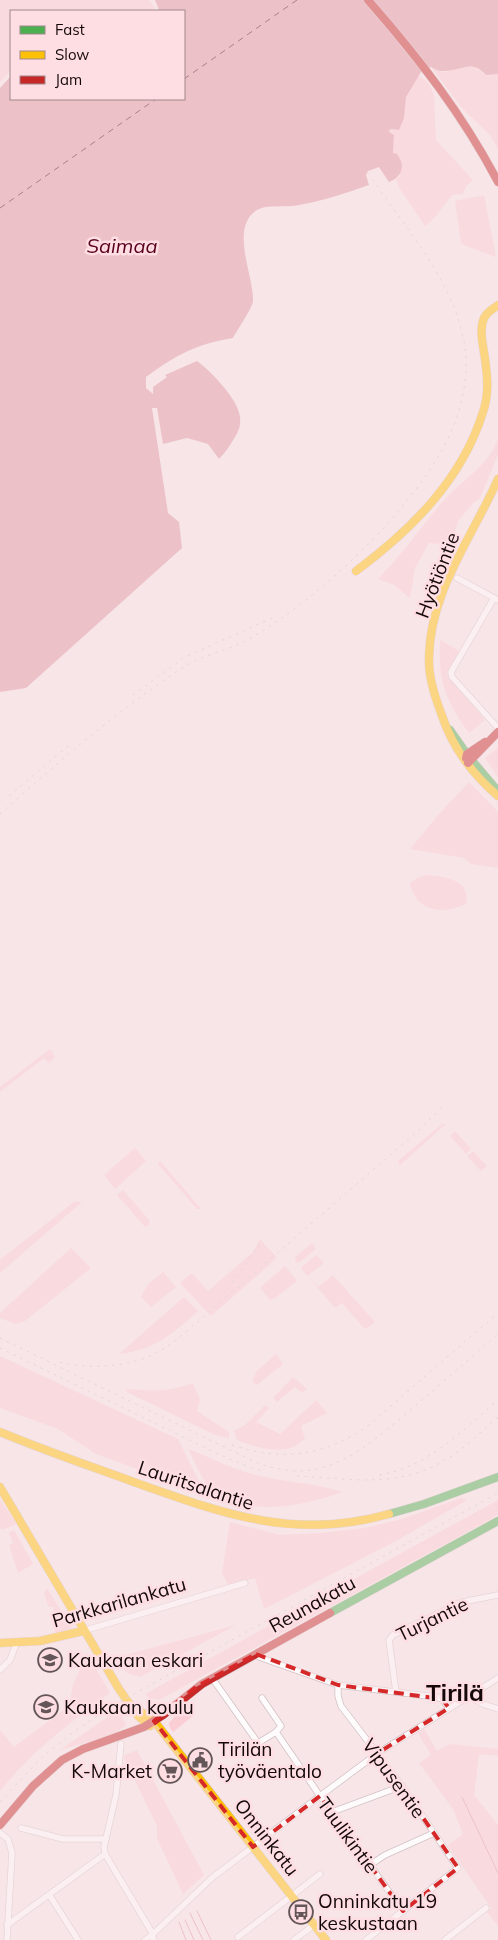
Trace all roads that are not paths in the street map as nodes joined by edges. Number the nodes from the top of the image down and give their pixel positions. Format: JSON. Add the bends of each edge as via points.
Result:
{"nodes":[{"id":1,"x":368,"y":0,"type":"edge"},
{"id":2,"x":498,"y":182,"type":"edge"},
{"id":3,"x":498,"y":305,"type":"edge"},
{"id":4,"x":497,"y":483,"type":"edge"},
{"id":5,"x":356,"y":571,"type":"dead end"},
{"id":6,"x":458,"y":578,"type":"dead end"},
{"id":7,"x":496,"y":599,"type":"edge"},
{"id":8,"x":442,"y":718,"type":"junction"},
{"id":9,"x":498,"y":728,"type":"edge"},
{"id":10,"x":496,"y":734,"type":"edge"},
{"id":11,"x":470,"y":757,"type":"junction"},
{"id":12,"x":465,"y":765,"type":"junction"},
{"id":13,"x":498,"y":791,"type":"edge"},
{"id":14,"x":498,"y":796,"type":"edge"},
{"id":15,"x":0,"y":1432,"type":"edge"},
{"id":16,"x":0,"y":1438,"type":"edge"},
{"id":17,"x":61,"y":1456,"type":"junction"},
{"id":18,"x":498,"y":1477,"type":"edge"},
{"id":19,"x":0,"y":1487,"type":"edge"},
{"id":20,"x":498,"y":1521,"type":"edge"},
{"id":21,"x":245,"y":1583,"type":"dead end"},
{"id":22,"x":498,"y":1595,"type":"edge"},
{"id":23,"x":84,"y":1631,"type":"junction"},
{"id":24,"x":0,"y":1642,"type":"edge"},
{"id":25,"x":17,"y":1642,"type":"junction"},
{"id":26,"x":256,"y":1654,"type":"junction"},
{"id":27,"x":0,"y":1670,"type":"edge"},
{"id":28,"x":212,"y":1678,"type":"junction"},
{"id":29,"x":498,"y":1678,"type":"edge"},
{"id":30,"x":338,"y":1686,"type":"junction"},
{"id":31,"x":396,"y":1692,"type":"junction"},
{"id":32,"x":469,"y":1696,"type":"junction"},
{"id":33,"x":262,"y":1698,"type":"dead end"},
{"id":34,"x":450,"y":1708,"type":"junction"},
{"id":35,"x":498,"y":1709,"type":"edge"},
{"id":36,"x":151,"y":1723,"type":"junction"},
{"id":37,"x":276,"y":1732,"type":"junction"},
{"id":38,"x":121,"y":1744,"type":"dead end"},
{"id":39,"x":378,"y":1753,"type":"junction"},
{"id":40,"x":402,"y":1786,"type":"junction"},
{"id":41,"x":320,"y":1796,"type":"junction"},
{"id":42,"x":332,"y":1812,"type":"junction"},
{"id":43,"x":0,"y":1825,"type":"edge"},
{"id":44,"x":21,"y":1828,"type":"dead end"},
{"id":45,"x":0,"y":1833,"type":"edge"},
{"id":46,"x":434,"y":1833,"type":"junction"},
{"id":47,"x":106,"y":1839,"type":"junction"},
{"id":48,"x":253,"y":1847,"type":"junction"},
{"id":49,"x":105,"y":1854,"type":"junction"},
{"id":50,"x":370,"y":1865,"type":"junction"},
{"id":51,"x":320,"y":1874,"type":"dead end"},
{"id":52,"x":50,"y":1896,"type":"junction"},
{"id":53,"x":292,"y":1896,"type":"junction"},
{"id":54,"x":486,"y":1908,"type":"dead end"},
{"id":55,"x":403,"y":1911,"type":"junction"},
{"id":56,"x":8,"y":1925,"type":"junction"},
{"id":57,"x":314,"y":1925,"type":"junction"},
{"id":58,"x":238,"y":1937,"type":"dead end"},
{"id":59,"x":153,"y":1938,"type":"edge"},
{"id":60,"x":6,"y":1940,"type":"edge"},
{"id":61,"x":78,"y":1940,"type":"edge"},
{"id":62,"x":145,"y":1940,"type":"edge"},
{"id":63,"x":294,"y":1940,"type":"edge"},
{"id":64,"x":326,"y":1940,"type":"edge"},
{"id":65,"x":366,"y":1940,"type":"edge"},
{"id":66,"x":445,"y":1940,"type":"edge"}],
"edges":[{"from":1,"to":2,"type":"main road","via":[[406,44],[456,112]]},
{"from":3,"to":5,"type":"main road","via":[[484,318],[487,396],[465,457],[412,526]]},
{"from":4,"to":8,"type":"main road","name":"Hyötiöntie","via":[[453,568],[432,632],[430,663]]},
{"from":6,"to":7,"type":"street"},
{"from":7,"to":9,"type":"street","via":[[451,672]]},
{"from":8,"to":11,"type":"main road","name":"Hyötiöntie"},
{"from":8,"to":12,"type":"main road","name":"Hyötiöntie"},
{"from":10,"to":11,"type":"main road"},
{"from":11,"to":12,"type":"main road"},
{"from":11,"to":13,"type":"main road","name":"Hyötiöntie"},
{"from":12,"to":14,"type":"main road","name":"Hyötiöntie"},
{"from":15,"to":17,"type":"main road","name":"Lauritsalantie"},
{"from":16,"to":17,"type":"main road","name":"Lauritsalantie"},
{"from":17,"to":18,"type":"main road","name":"Lauritsalantie","via":[[227,1515],[259,1522],[309,1526],[386,1515]]},
{"from":19,"to":23,"type":"main road"},
{"from":20,"to":26,"type":"main road","name":"Reunakatu"},
{"from":21,"to":23,"type":"street","name":"Parkkarilankatu"},
{"from":22,"to":31,"type":"street","name":"Turjantie","via":[[462,1602],[393,1635],[389,1640]]},
{"from":23,"to":25,"type":"main road","name":"Parkkarilankatu","via":[[40,1641]]},
{"from":23,"to":36,"type":"main road","via":[[118,1689]]},
{"from":24,"to":25,"type":"main road","name":"Parkkarilankatu"},
{"from":25,"to":27,"type":"street","via":[[10,1660]]},
{"from":26,"to":28,"type":"main road","name":"Reunakatu"},
{"from":26,"to":30,"type":"street"},
{"from":28,"to":36,"type":"main road","name":"Reunakatu"},
{"from":28,"to":37,"type":"street","via":[[258,1743]]},
{"from":29,"to":32,"type":"street"},
{"from":30,"to":31,"type":"street"},
{"from":30,"to":39,"type":"street","name":"Vipusentie","via":[[341,1706]]},
{"from":31,"to":34,"type":"street","via":[[436,1697]]},
{"from":32,"to":34,"type":"street"},
{"from":32,"to":35,"type":"street"},
{"from":33,"to":37,"type":"street","name":"Tuulikintie","via":[[281,1726]]},
{"from":34,"to":39,"type":"street"},
{"from":36,"to":43,"type":"main road","name":"Reunakatu","via":[[128,1735],[87,1748],[54,1766]]},
{"from":36,"to":48,"type":"main road","name":"Onninkatu","via":[[201,1779]]},
{"from":37,"to":41,"type":"street","name":"Tuulikintie"},
{"from":38,"to":47,"type":"street","via":[[116,1795]]},
{"from":39,"to":40,"type":"street","name":"Vipusentie"},
{"from":39,"to":41,"type":"street"},
{"from":40,"to":42,"type":"street"},
{"from":40,"to":46,"type":"street","name":"Vipusentie"},
{"from":41,"to":42,"type":"street","name":"Tuulikintie"},
{"from":41,"to":48,"type":"street"},
{"from":42,"to":50,"type":"street","name":"Tuulikintie"},
{"from":44,"to":47,"type":"street","via":[[63,1839]]},
{"from":45,"to":56,"type":"street","via":[[8,1839],[12,1853]]},
{"from":46,"to":50,"type":"street","via":[[384,1855]]},
{"from":46,"to":55,"type":"street","name":"Vipusentie","via":[[458,1868]]},
{"from":47,"to":49,"type":"street"},
{"from":48,"to":53,"type":"main road","name":"Onninkatu"},
{"from":48,"to":59,"type":"street","via":[[201,1888]]},
{"from":49,"to":52,"type":"street"},
{"from":49,"to":59,"type":"street"},
{"from":50,"to":55,"type":"street","name":"Tuulikintie"},
{"from":51,"to":53,"type":"street"},
{"from":52,"to":56,"type":"street"},
{"from":52,"to":61,"type":"street"},
{"from":53,"to":57,"type":"main road","name":"Onninkatu"},
{"from":53,"to":58,"type":"street"},
{"from":54,"to":66,"type":"street"},
{"from":55,"to":65,"type":"street"},
{"from":56,"to":60,"type":"street"},
{"from":57,"to":63,"type":"street"},
{"from":57,"to":64,"type":"main road","name":"Onninkatu"},
{"from":59,"to":62,"type":"street"}]}
